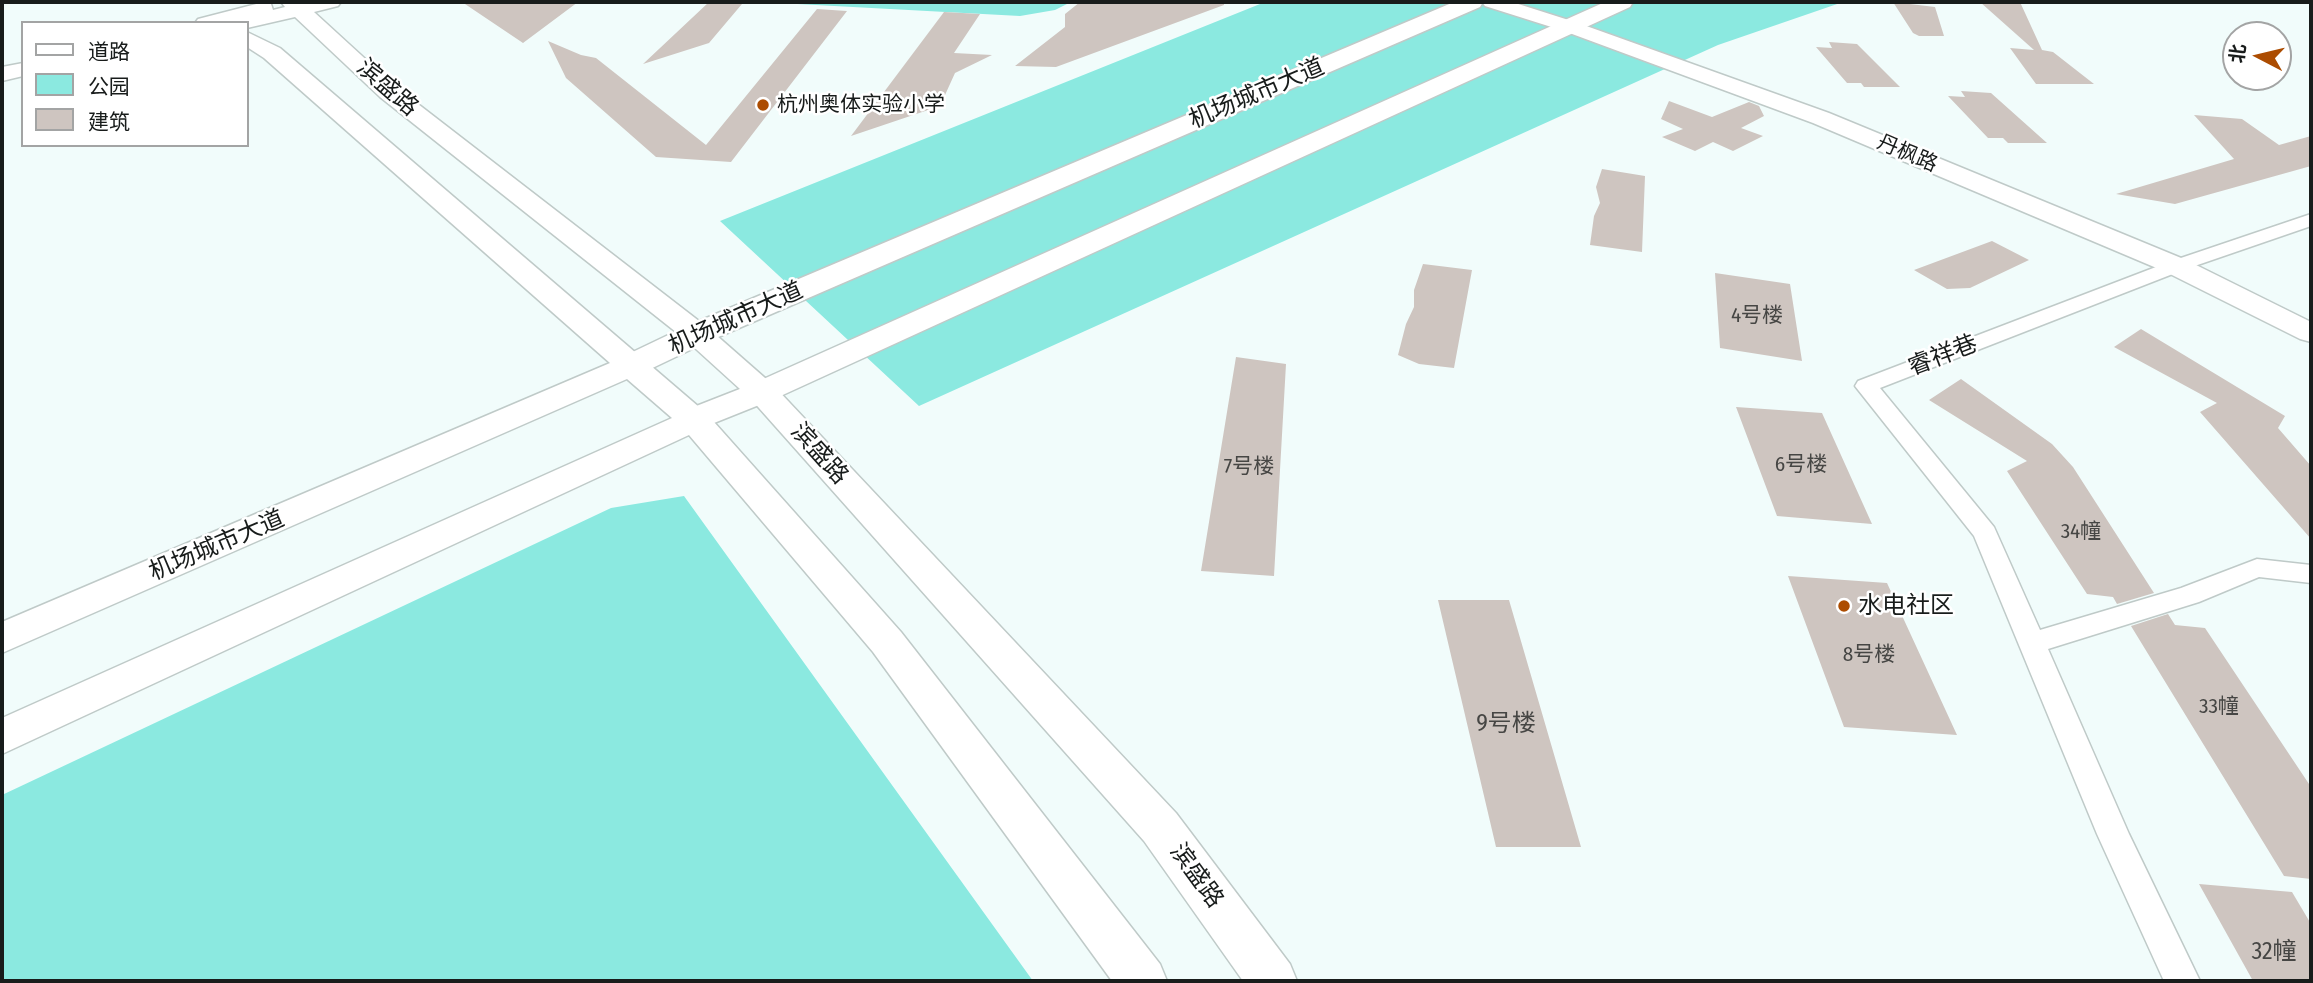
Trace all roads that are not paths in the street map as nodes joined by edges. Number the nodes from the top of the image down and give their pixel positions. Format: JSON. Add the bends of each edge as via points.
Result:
{"nodes":[{"id":1,"x":1472,"y":2,"type":"edge"},
{"id":2,"x":1492,"y":2,"type":"edge"},
{"id":3,"x":1622,"y":2,"type":"edge"},
{"id":4,"x":303,"y":4,"type":"edge"},
{"id":5,"x":228,"y":18,"type":"edge"},
{"id":6,"x":1571,"y":27,"type":"junction"},
{"id":7,"x":248,"y":34,"type":"edge"},
{"id":8,"x":21,"y":69,"type":"edge"},
{"id":9,"x":2,"y":74,"type":"edge"},
{"id":10,"x":21,"y":77,"type":"edge"},
{"id":11,"x":2,"y":82,"type":"edge"},
{"id":12,"x":2311,"y":220,"type":"edge"},
{"id":13,"x":2176,"y":266,"type":"junction"},
{"id":14,"x":2311,"y":333,"type":"edge"},
{"id":15,"x":697,"y":334,"type":"junction"},
{"id":16,"x":630,"y":366,"type":"junction"},
{"id":17,"x":762,"y":392,"type":"junction"},
{"id":18,"x":694,"y":420,"type":"junction"},
{"id":19,"x":2311,"y":574,"type":"edge"},
{"id":20,"x":2,"y":638,"type":"edge"},
{"id":21,"x":2033,"y":643,"type":"junction"},
{"id":22,"x":2,"y":737,"type":"edge"},
{"id":23,"x":1142,"y":981,"type":"edge"},
{"id":24,"x":1272,"y":981,"type":"edge"},
{"id":25,"x":2182,"y":981,"type":"edge"}],
"edges":[{"from":1,"to":15,"type":"main road","name":"机场城市大道"},
{"from":2,"to":6,"type":"main road","name":"丹枫路"},
{"from":3,"to":6,"type":"main road"},
{"from":4,"to":5,"type":"main road"},
{"from":4,"to":15,"type":"main road","name":"滨盛路","via":[[388,92]]},
{"from":6,"to":13,"type":"main road","name":"丹枫路","via":[[1821,117]]},
{"from":6,"to":17,"type":"main road"},
{"from":7,"to":16,"type":"main road","name":"滨盛路"},
{"from":8,"to":9,"type":"main road"},
{"from":10,"to":11,"type":"main road"},
{"from":12,"to":13,"type":"street","name":"睿祥巷"},
{"from":13,"to":14,"type":"main road","name":"丹枫路"},
{"from":13,"to":21,"type":"street","name":"睿祥巷","via":[[1866,386],[1985,533]]},
{"from":15,"to":16,"type":"main road","name":"机场城市大道"},
{"from":15,"to":17,"type":"main road","name":"滨盛路"},
{"from":16,"to":18,"type":"main road","name":"滨盛路"},
{"from":16,"to":20,"type":"main road","name":"机场城市大道"},
{"from":17,"to":18,"type":"main road"},
{"from":17,"to":24,"type":"main road","name":"滨盛路","via":[[1160,827]]},
{"from":18,"to":22,"type":"main road"},
{"from":18,"to":23,"type":"main road","name":"滨盛路","via":[[887,642]]},
{"from":19,"to":21,"type":"street","via":[[2257,568],[2190,595]]},
{"from":21,"to":25,"type":"street","via":[[2113,834]]}]}
